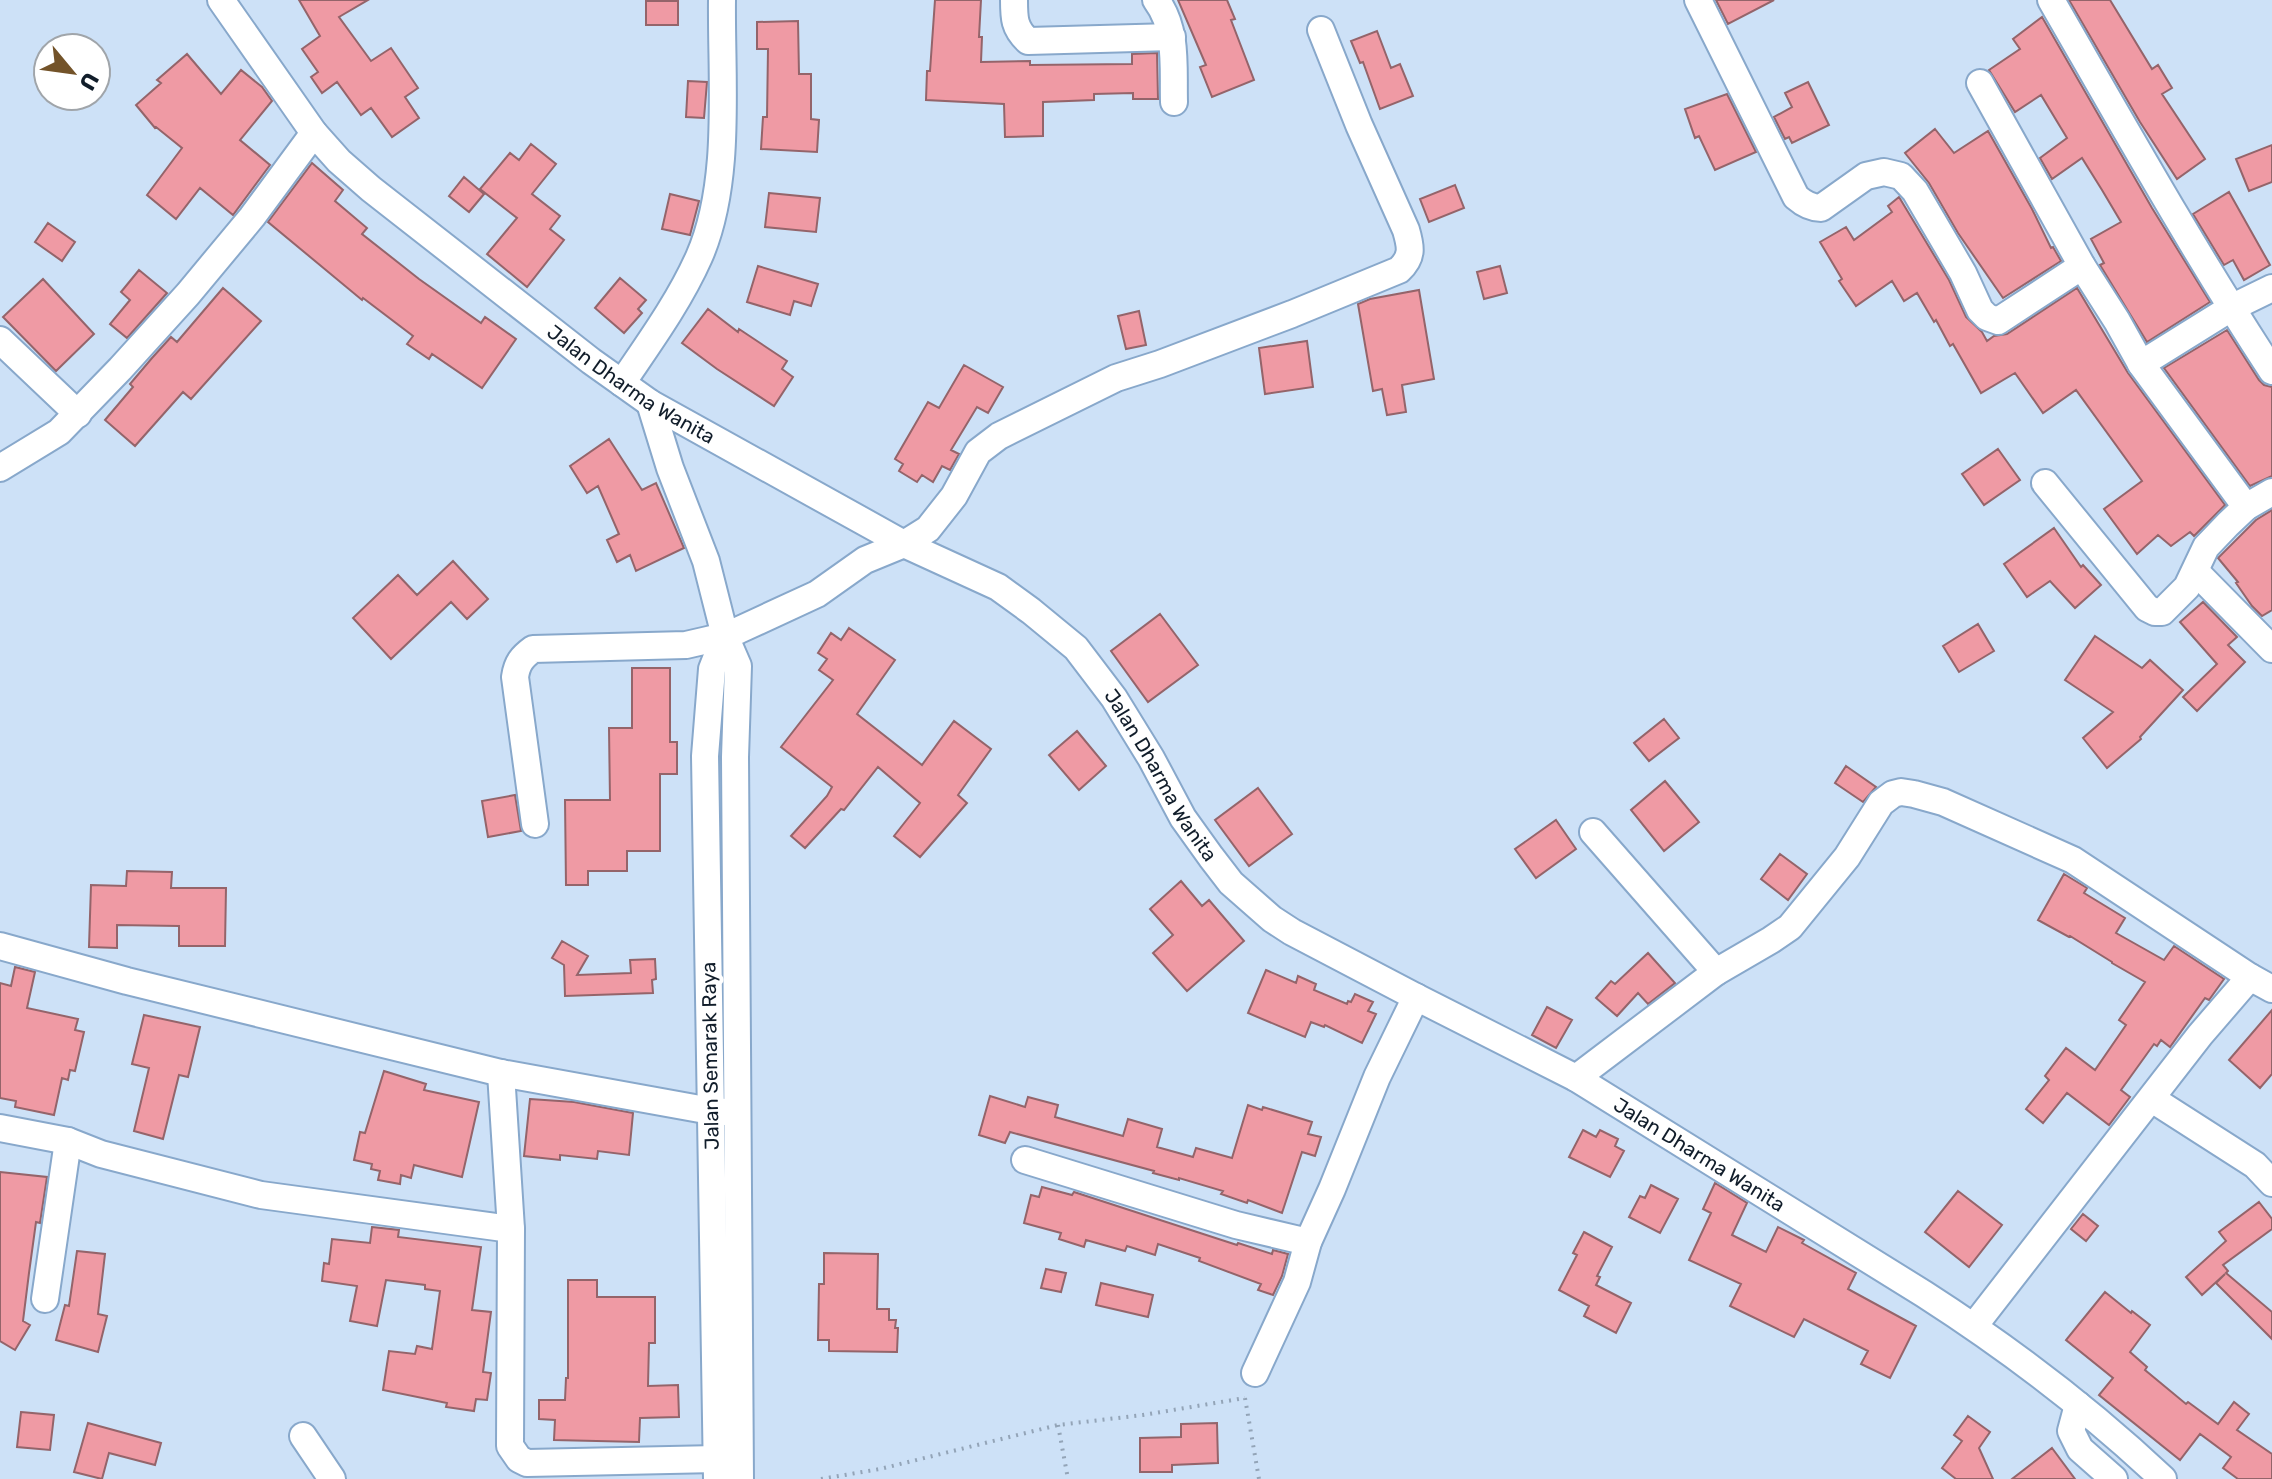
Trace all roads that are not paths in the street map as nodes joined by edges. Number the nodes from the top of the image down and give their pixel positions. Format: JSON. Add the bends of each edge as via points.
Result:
{"nodes":[{"id":1,"x":221,"y":0,"type":"edge"},
{"id":2,"x":722,"y":0,"type":"edge"},
{"id":3,"x":1014,"y":0,"type":"edge"},
{"id":4,"x":1156,"y":0,"type":"edge"},
{"id":5,"x":1698,"y":0,"type":"edge"},
{"id":6,"x":2051,"y":0,"type":"edge"},
{"id":7,"x":1321,"y":30,"type":"dead end"},
{"id":8,"x":1172,"y":37,"type":"junction"},
{"id":9,"x":1980,"y":83,"type":"dead end"},
{"id":10,"x":1174,"y":102,"type":"dead end"},
{"id":11,"x":314,"y":133,"type":"junction"},
{"id":12,"x":2082,"y":266,"type":"junction"},
{"id":13,"x":2272,"y":288,"type":"edge"},
{"id":14,"x":2231,"y":308,"type":"junction"},
{"id":15,"x":0,"y":340,"type":"edge"},
{"id":16,"x":2141,"y":364,"type":"junction"},
{"id":17,"x":2272,"y":371,"type":"edge"},
{"id":18,"x":622,"y":383,"type":"junction"},
{"id":19,"x":650,"y":403,"type":"junction"},
{"id":20,"x":78,"y":414,"type":"junction"},
{"id":21,"x":0,"y":468,"type":"edge"},
{"id":22,"x":2045,"y":483,"type":"dead end"},
{"id":23,"x":2272,"y":492,"type":"edge"},
{"id":24,"x":2246,"y":507,"type":"junction"},
{"id":25,"x":904,"y":544,"type":"junction"},
{"id":26,"x":2196,"y":572,"type":"junction"},
{"id":27,"x":725,"y":636,"type":"junction"},
{"id":28,"x":2267,"y":636,"type":"edge"},
{"id":29,"x":535,"y":824,"type":"dead end"},
{"id":30,"x":1593,"y":832,"type":"dead end"},
{"id":31,"x":0,"y":946,"type":"edge"},
{"id":32,"x":1716,"y":972,"type":"junction"},
{"id":33,"x":2261,"y":983,"type":"edge"},
{"id":34,"x":1416,"y":997,"type":"junction"},
{"id":35,"x":501,"y":1073,"type":"junction"},
{"id":36,"x":1576,"y":1078,"type":"junction"},
{"id":37,"x":2152,"y":1099,"type":"junction"},
{"id":38,"x":711,"y":1111,"type":"junction"},
{"id":39,"x":738,"y":1112,"type":"junction"},
{"id":40,"x":0,"y":1128,"type":"edge"},
{"id":41,"x":68,"y":1141,"type":"junction"},
{"id":42,"x":1025,"y":1160,"type":"dead end"},
{"id":43,"x":2272,"y":1183,"type":"edge"},
{"id":44,"x":511,"y":1229,"type":"junction"},
{"id":45,"x":1308,"y":1242,"type":"junction"},
{"id":46,"x":45,"y":1299,"type":"dead end"},
{"id":47,"x":1974,"y":1326,"type":"junction"},
{"id":48,"x":1255,"y":1373,"type":"dead end"},
{"id":49,"x":2078,"y":1405,"type":"junction"},
{"id":50,"x":303,"y":1436,"type":"dead end"},
{"id":51,"x":717,"y":1469,"type":"edge"},
{"id":52,"x":332,"y":1479,"type":"edge"},
{"id":53,"x":740,"y":1479,"type":"edge"},
{"id":54,"x":2114,"y":1479,"type":"edge"},
{"id":55,"x":2163,"y":1479,"type":"edge"}],
"edges":[{"from":1,"to":11,"type":"street","name":"Jalan Dharma Wanita"},
{"from":2,"to":18,"type":"street","via":[[722,152],[714,211],[699,256]]},
{"from":3,"to":8,"type":"street","via":[[1014,24],[1028,41]]},
{"from":4,"to":8,"type":"street"},
{"from":5,"to":12,"type":"street","via":[[1802,202],[1821,208],[1866,176],[1901,176],[1915,191],[1980,310],[1993,320],[2003,319]]},
{"from":6,"to":14,"type":"street"},
{"from":7,"to":25,"type":"street","via":[[1406,230],[1411,245],[1404,265],[1292,314],[1116,378],[999,436],[978,452],[928,529]]},
{"from":8,"to":10,"type":"street"},
{"from":9,"to":12,"type":"street"},
{"from":11,"to":18,"type":"street","name":"Jalan Dharma Wanita","via":[[371,189]]},
{"from":11,"to":20,"type":"street","via":[[188,294]]},
{"from":12,"to":16,"type":"street"},
{"from":13,"to":14,"type":"street"},
{"from":14,"to":16,"type":"street"},
{"from":14,"to":17,"type":"street"},
{"from":15,"to":20,"type":"street"},
{"from":16,"to":24,"type":"street"},
{"from":18,"to":19,"type":"street","name":"Jalan Dharma Wanita"},
{"from":19,"to":25,"type":"street","name":"Jalan Dharma Wanita"},
{"from":19,"to":27,"type":"street","name":"Jalan Semarak Raya","via":[[706,561]]},
{"from":20,"to":21,"type":"street"},
{"from":22,"to":26,"type":"street","via":[[2147,608],[2162,612]]},
{"from":23,"to":24,"type":"street"},
{"from":24,"to":26,"type":"street","via":[[2206,547]]},
{"from":25,"to":27,"type":"street","via":[[865,560],[817,594]]},
{"from":25,"to":34,"type":"street","name":"Jalan Dharma Wanita","via":[[998,587],[1076,648],[1114,698],[1183,818],[1254,905],[1292,932]]},
{"from":26,"to":28,"type":"street"},
{"from":27,"to":29,"type":"street","via":[[686,645],[544,647],[522,657],[515,677]]},
{"from":27,"to":38,"type":"street","name":"Jalan Semarak Raya","via":[[712,669],[705,756]]},
{"from":27,"to":39,"type":"street","name":"Jalan Semarak Raya","via":[[738,666]]},
{"from":30,"to":32,"type":"street"},
{"from":31,"to":35,"type":"street"},
{"from":32,"to":33,"type":"street","via":[[1790,927],[1847,857],[1881,803],[1901,792],[1943,802],[2073,860]]},
{"from":32,"to":36,"type":"street"},
{"from":33,"to":37,"type":"street","via":[[2200,1035]]},
{"from":34,"to":36,"type":"street","name":"Jalan Dharma Wanita"},
{"from":34,"to":45,"type":"street"},
{"from":35,"to":38,"type":"street"},
{"from":35,"to":44,"type":"street"},
{"from":36,"to":47,"type":"street","name":"Jalan Dharma Wanita"},
{"from":37,"to":43,"type":"street","via":[[2255,1165]]},
{"from":37,"to":47,"type":"street"},
{"from":38,"to":39,"type":"street"},
{"from":38,"to":51,"type":"street","name":"Jalan Semarak Raya"},
{"from":39,"to":53,"type":"street","name":"Jalan Semarak Raya"},
{"from":40,"to":41,"type":"street"},
{"from":41,"to":44,"type":"street","via":[[261,1195]]},
{"from":41,"to":46,"type":"street"},
{"from":42,"to":45,"type":"street"},
{"from":44,"to":51,"type":"street","via":[[510,1446],[519,1459]]},
{"from":45,"to":48,"type":"street","via":[[1297,1282]]},
{"from":47,"to":49,"type":"street","name":"Jalan Dharma Wanita"},
{"from":49,"to":54,"type":"street","via":[[2071,1431],[2080,1449]]},
{"from":49,"to":55,"type":"street","name":"Jalan Dharma Wanita"},
{"from":50,"to":52,"type":"street"}]}
